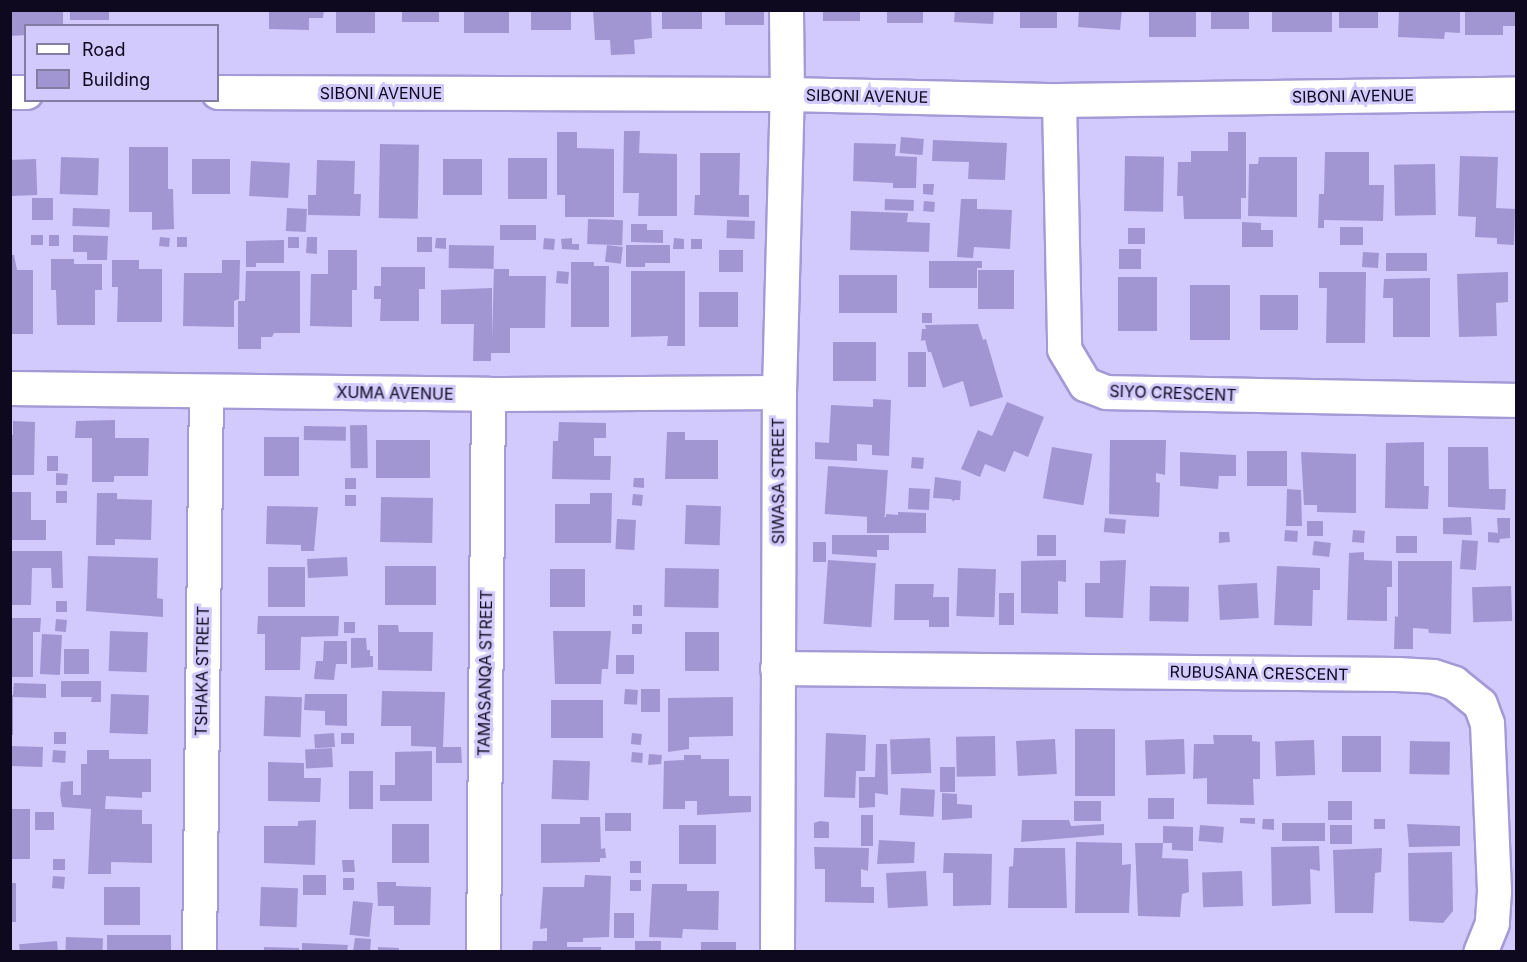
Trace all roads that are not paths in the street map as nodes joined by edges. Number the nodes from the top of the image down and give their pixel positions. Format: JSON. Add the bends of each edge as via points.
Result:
{"nodes":[{"id":1,"x":786,"y":10,"type":"edge"},
{"id":2,"x":219,"y":92,"type":"edge"},
{"id":3,"x":788,"y":94,"type":"junction"},
{"id":4,"x":1516,"y":94,"type":"edge"},
{"id":5,"x":1059,"y":100,"type":"junction"},
{"id":6,"x":10,"y":388,"type":"edge"},
{"id":7,"x":206,"y":391,"type":"junction"},
{"id":8,"x":779,"y":392,"type":"junction"},
{"id":9,"x":488,"y":394,"type":"junction"},
{"id":10,"x":1516,"y":400,"type":"edge"},
{"id":11,"x":777,"y":668,"type":"junction"},
{"id":12,"x":199,"y":951,"type":"edge"},
{"id":13,"x":483,"y":951,"type":"edge"},
{"id":14,"x":777,"y":951,"type":"edge"},
{"id":15,"x":1480,"y":951,"type":"edge"}],
"edges":[{"from":1,"to":3,"type":"street","name":"SIWASA STREET"},
{"from":2,"to":3,"type":"street","name":"SIBONI AVENUE"},
{"from":3,"to":5,"type":"street","name":"SIBONI AVENUE"},
{"from":3,"to":8,"type":"street","name":"SIWASA STREET"},
{"from":4,"to":5,"type":"street","name":"SIBONI AVENUE"},
{"from":5,"to":10,"type":"street","name":"SIYO CRESCENT","via":[[1064,349],[1085,384],[1106,392]]},
{"from":6,"to":7,"type":"street","name":"XUMA AVENUE"},
{"from":7,"to":9,"type":"street","name":"XUMA AVENUE"},
{"from":7,"to":12,"type":"street","name":"TSHAKA STREET"},
{"from":8,"to":9,"type":"street","name":"XUMA AVENUE"},
{"from":8,"to":11,"type":"street","name":"SIWASA STREET"},
{"from":9,"to":13,"type":"street","name":"TAMASANQA STREET"},
{"from":11,"to":14,"type":"street","name":"SIWASA STREET"},
{"from":11,"to":15,"type":"street","name":"RUBUSANA CRESCENT","via":[[1397,674],[1433,676],[1454,683],[1480,704],[1487,723],[1494,891],[1492,923]]}]}
